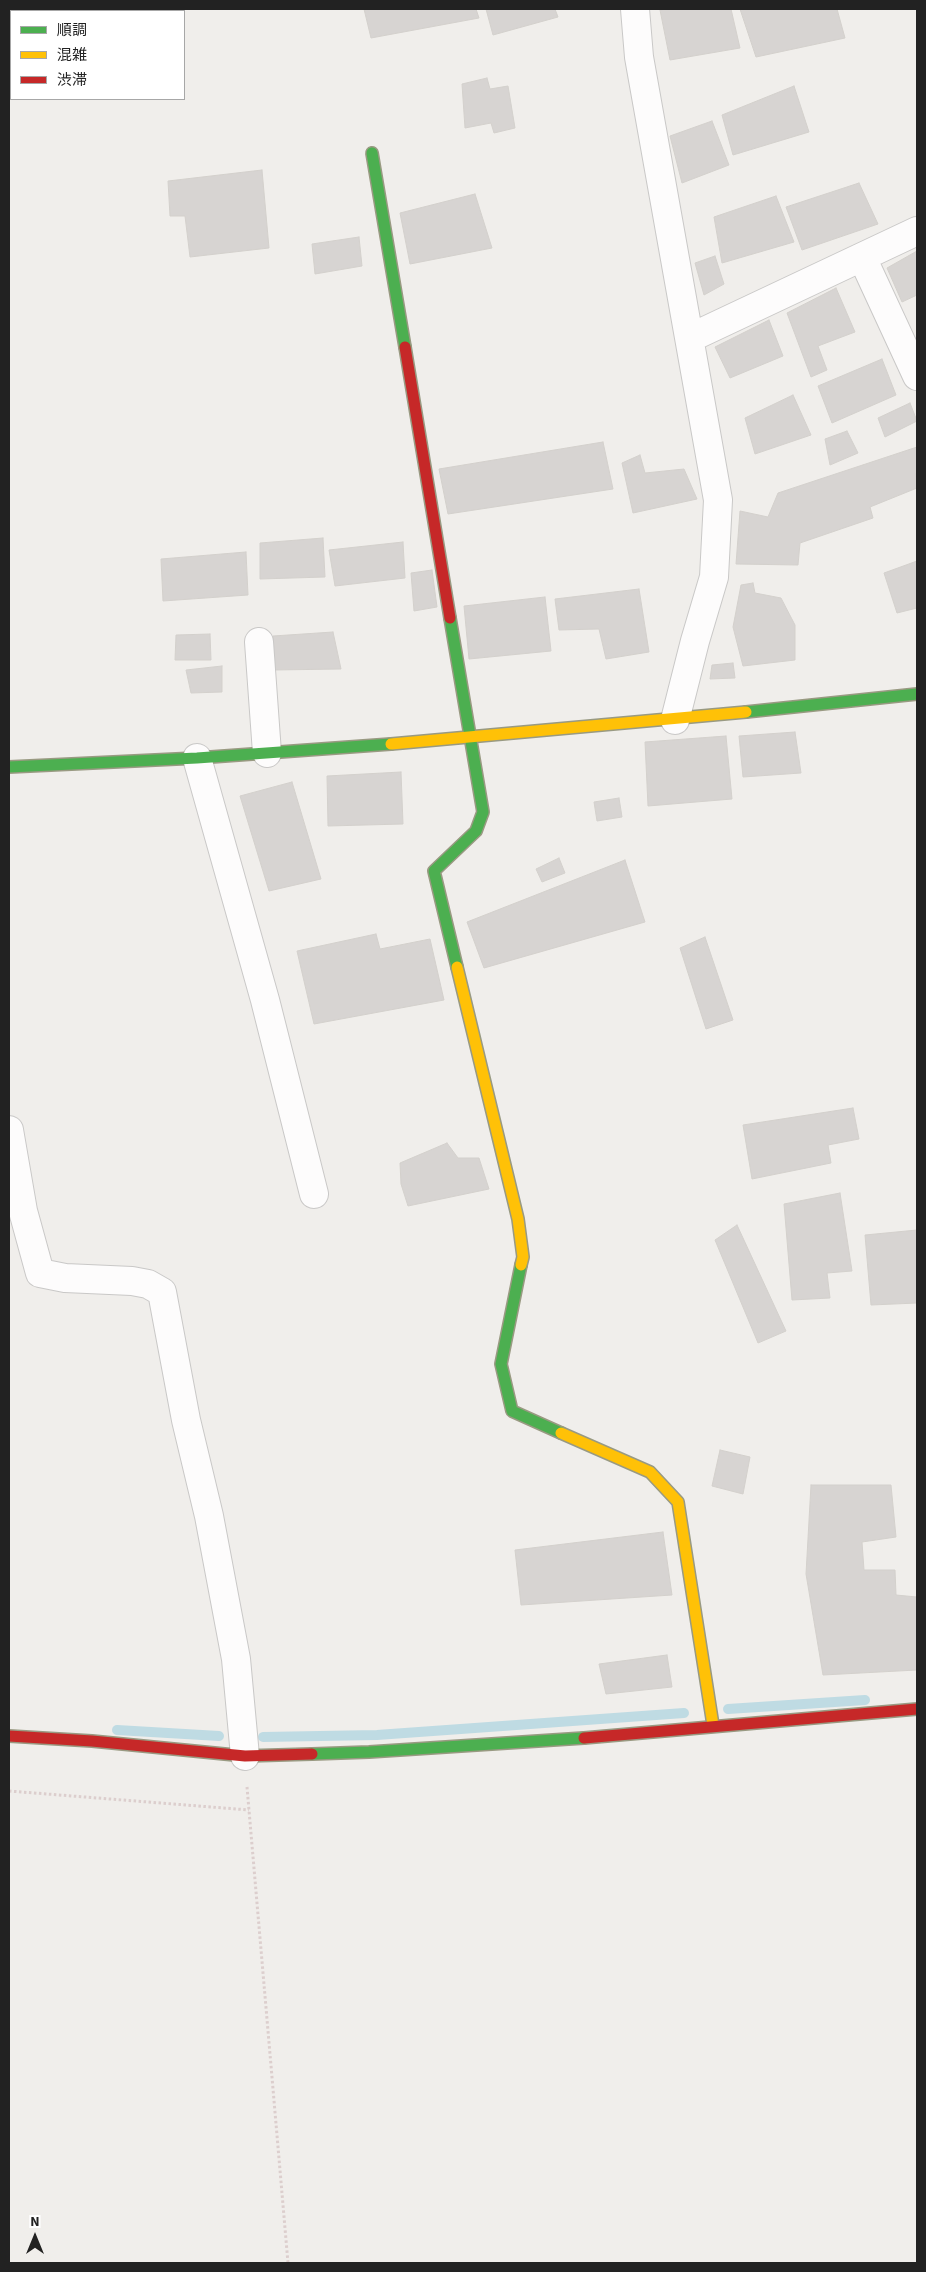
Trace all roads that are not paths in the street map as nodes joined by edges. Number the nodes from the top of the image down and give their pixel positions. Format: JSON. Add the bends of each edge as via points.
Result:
{"nodes":[{"id":1,"x":635,"y":9,"type":"edge"},
{"id":2,"x":372,"y":153,"type":"dead end"},
{"id":3,"x":917,"y":231,"type":"edge"},
{"id":4,"x":862,"y":257,"type":"junction"},
{"id":5,"x":690,"y":338,"type":"junction"},
{"id":6,"x":917,"y":376,"type":"edge"},
{"id":7,"x":260,"y":642,"type":"dead end"},
{"id":8,"x":917,"y":694,"type":"edge"},
{"id":9,"x":675,"y":720,"type":"junction"},
{"id":10,"x":470,"y":738,"type":"junction"},
{"id":11,"x":266,"y":752,"type":"junction"},
{"id":12,"x":197,"y":758,"type":"junction"},
{"id":13,"x":9,"y":767,"type":"edge"},
{"id":14,"x":9,"y":1130,"type":"edge"},
{"id":15,"x":314,"y":1194,"type":"dead end"},
{"id":16,"x":917,"y":1709,"type":"edge"},
{"id":17,"x":713,"y":1725,"type":"junction"},
{"id":18,"x":9,"y":1736,"type":"edge"},
{"id":19,"x":245,"y":1756,"type":"junction"}],
"edges":[{"from":1,"to":5,"type":"street","via":[[639,57]]},
{"from":2,"to":10,"type":"street"},
{"from":3,"to":4,"type":"street"},
{"from":4,"to":5,"type":"street"},
{"from":4,"to":6,"type":"street"},
{"from":5,"to":9,"type":"street","via":[[718,500],[714,577]]},
{"from":7,"to":11,"type":"street"},
{"from":8,"to":9,"type":"street"},
{"from":9,"to":10,"type":"street"},
{"from":10,"to":11,"type":"street"},
{"from":10,"to":17,"type":"street","via":[[483,812],[476,831],[434,871],[518,1219],[523,1257],[501,1364],[512,1411],[650,1472],[678,1502]]},
{"from":11,"to":12,"type":"street"},
{"from":12,"to":13,"type":"street"},
{"from":12,"to":15,"type":"street","via":[[265,1000]]},
{"from":14,"to":19,"type":"street","via":[[23,1211],[40,1273],[65,1278],[132,1281],[148,1284],[162,1292],[236,1659]]},
{"from":16,"to":17,"type":"street"},
{"from":17,"to":19,"type":"street","via":[[568,1739],[369,1752]]},
{"from":18,"to":19,"type":"street","via":[[92,1740]]}]}
